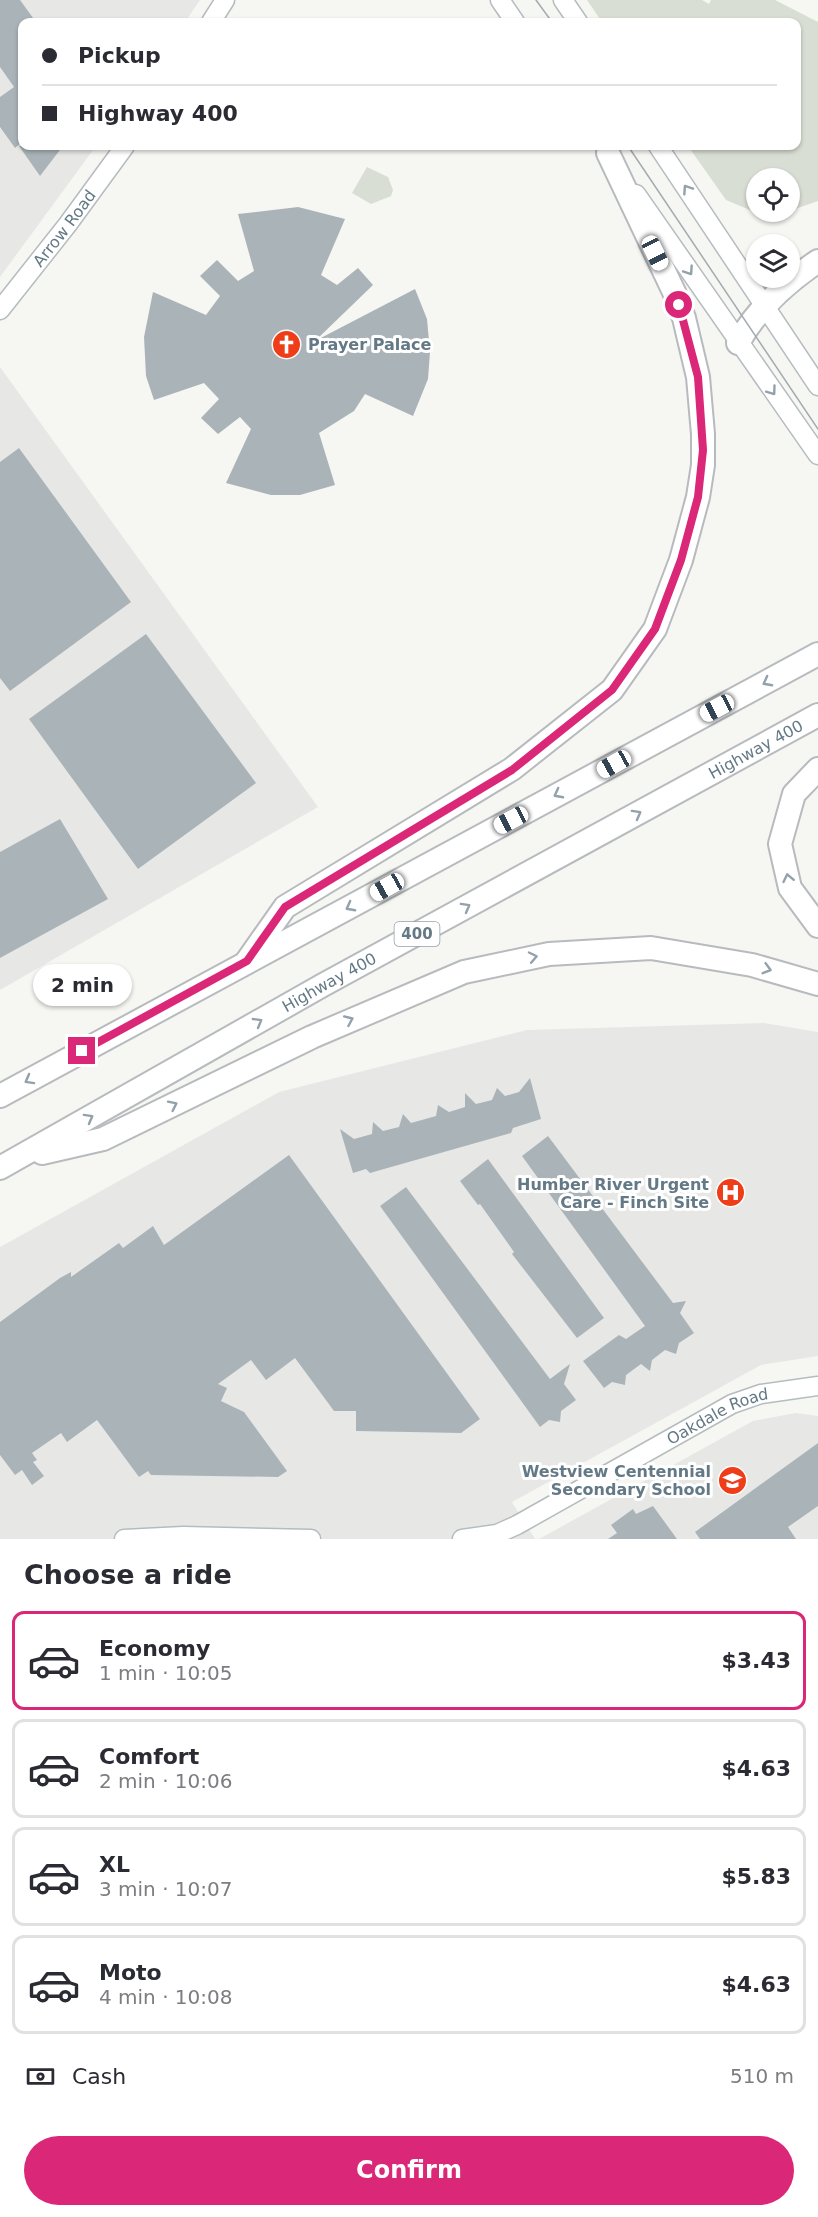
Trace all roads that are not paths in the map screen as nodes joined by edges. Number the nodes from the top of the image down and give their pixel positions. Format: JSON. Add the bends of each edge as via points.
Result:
{"nodes":[{"id":1,"x":225,"y":0,"type":"edge"},
{"id":2,"x":500,"y":0,"type":"edge"},
{"id":3,"x":563,"y":0,"type":"edge"},
{"id":4,"x":214,"y":18,"type":"edge"},
{"id":5,"x":512,"y":18,"type":"edge"},
{"id":6,"x":575,"y":18,"type":"edge"},
{"id":7,"x":122,"y":150,"type":"edge"},
{"id":8,"x":605,"y":150,"type":"edge"},
{"id":9,"x":606,"y":150,"type":"edge"},
{"id":10,"x":661,"y":150,"type":"edge"},
{"id":11,"x":818,"y":261,"type":"edge"},
{"id":12,"x":766,"y":308,"type":"junction"},
{"id":13,"x":0,"y":310,"type":"edge"},
{"id":14,"x":738,"y":343,"type":"junction"},
{"id":15,"x":818,"y":386,"type":"edge"},
{"id":16,"x":818,"y":455,"type":"edge"},
{"id":17,"x":818,"y":654,"type":"edge"},
{"id":18,"x":818,"y":715,"type":"edge"},
{"id":19,"x":818,"y":769,"type":"edge"},
{"id":20,"x":818,"y":926,"type":"edge"},
{"id":21,"x":247,"y":961,"type":"junction"},
{"id":22,"x":818,"y":984,"type":"edge"},
{"id":23,"x":0,"y":1096,"type":"edge"},
{"id":24,"x":10,"y":1163,"type":"edge"},
{"id":25,"x":818,"y":1386,"type":"edge"},
{"id":26,"x":124,"y":1539,"type":"edge"},
{"id":27,"x":311,"y":1539,"type":"edge"},
{"id":28,"x":462,"y":1539,"type":"edge"}],
"edges":[{"from":1,"to":4,"type":"street"},
{"from":2,"to":5,"type":"street"},
{"from":3,"to":6,"type":"street"},
{"from":7,"to":13,"type":"street","name":"Arrow Road"},
{"from":8,"to":21,"type":"highway","via":[[674,292],[698,377],[703,445],[698,497],[681,560],[655,629],[612,690],[512,770],[285,907]]},
{"from":9,"to":14,"type":"street","one_way":true},
{"from":12,"to":10,"type":"street","one_way":true},
{"from":11,"to":12,"type":"highway"},
{"from":12,"to":14,"type":"highway","via":[[748,325]]},
{"from":12,"to":15,"type":"street"},
{"from":14,"to":16,"type":"street","one_way":true},
{"from":17,"to":21,"type":"highway","one_way":true},
{"from":24,"to":18,"type":"highway","name":"Highway 400","number":"400","one_way":true,"via":[[323,986]]},
{"from":20,"to":19,"type":"highway","one_way":true,"via":[[790,888],[780,844],[794,794]]},
{"from":21,"to":23,"type":"highway","one_way":true},
{"from":24,"to":22,"type":"highway","one_way":true,"via":[[103,1139],[312,1037],[465,972],[549,954],[651,948],[752,965]]},
{"from":25,"to":28,"type":"street","name":"Oakdale Road","via":[[761,1394],[732,1404],[517,1525],[497,1534]]},
{"from":26,"to":27,"type":"street","via":[[183,1536]]}]}
